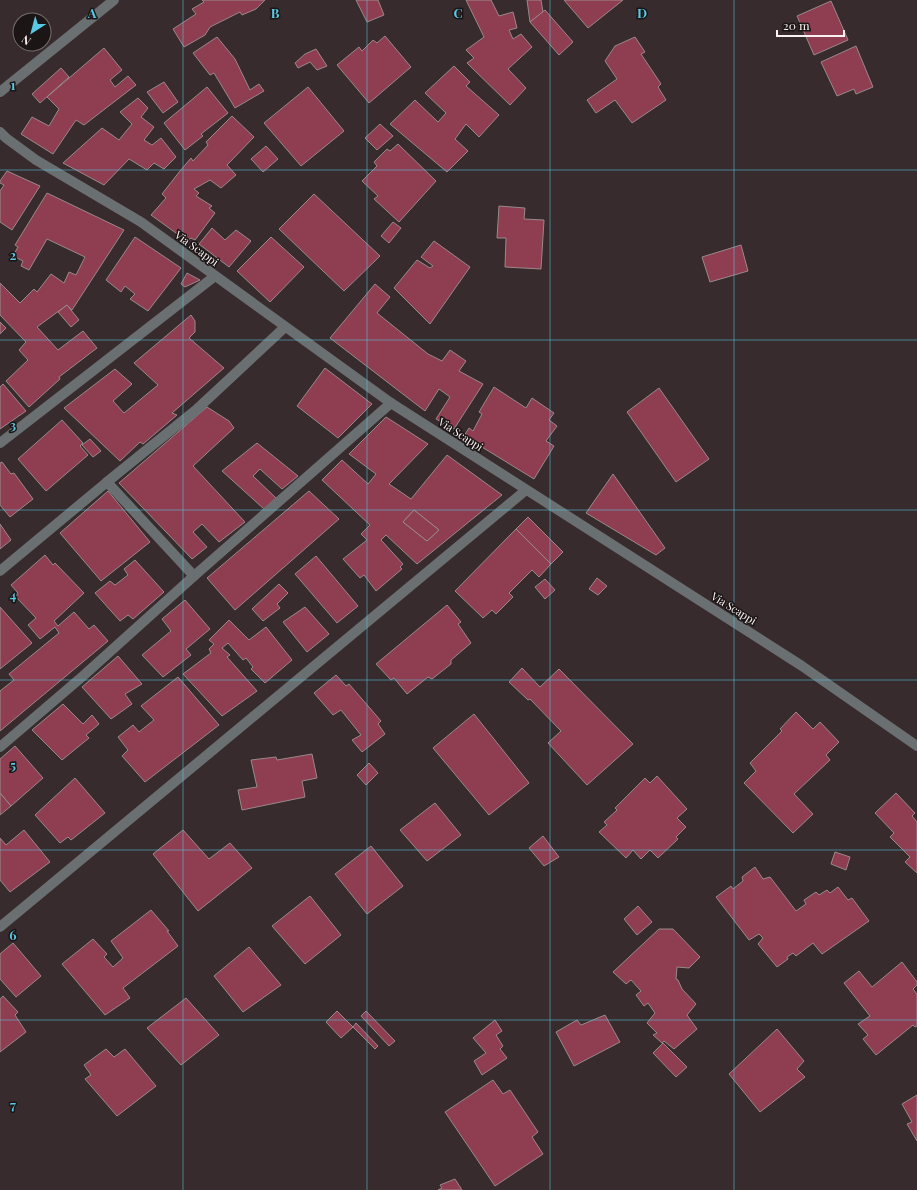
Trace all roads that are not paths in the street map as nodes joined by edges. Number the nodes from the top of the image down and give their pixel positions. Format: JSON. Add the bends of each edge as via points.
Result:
{"nodes":[{"id":1,"x":114,"y":0,"type":"edge"},
{"id":2,"x":0,"y":92,"type":"edge"},
{"id":3,"x":0,"y":132,"type":"edge"},
{"id":4,"x":215,"y":276,"type":"junction"},
{"id":5,"x":285,"y":327,"type":"junction"},
{"id":6,"x":391,"y":403,"type":"junction"},
{"id":7,"x":0,"y":443,"type":"edge"},
{"id":8,"x":107,"y":482,"type":"junction"},
{"id":9,"x":526,"y":490,"type":"junction"},
{"id":10,"x":0,"y":571,"type":"edge"},
{"id":11,"x":194,"y":576,"type":"junction"},
{"id":12,"x":917,"y":746,"type":"edge"},
{"id":13,"x":0,"y":747,"type":"edge"},
{"id":14,"x":0,"y":927,"type":"edge"}],
"edges":[{"from":1,"to":2,"type":"street"},
{"from":3,"to":4,"type":"street","name":"Via Scappi","via":[[36,160],[140,222]]},
{"from":4,"to":5,"type":"street","name":"Via Scappi"},
{"from":4,"to":7,"type":"street"},
{"from":5,"to":6,"type":"street","name":"Via Scappi"},
{"from":5,"to":8,"type":"street","via":[[196,410]]},
{"from":6,"to":9,"type":"street","name":"Via Scappi"},
{"from":6,"to":11,"type":"street"},
{"from":8,"to":10,"type":"street"},
{"from":8,"to":11,"type":"street"},
{"from":9,"to":12,"type":"street","name":"Via Scappi","via":[[802,666]]},
{"from":9,"to":14,"type":"street"},
{"from":11,"to":13,"type":"street"}]}
